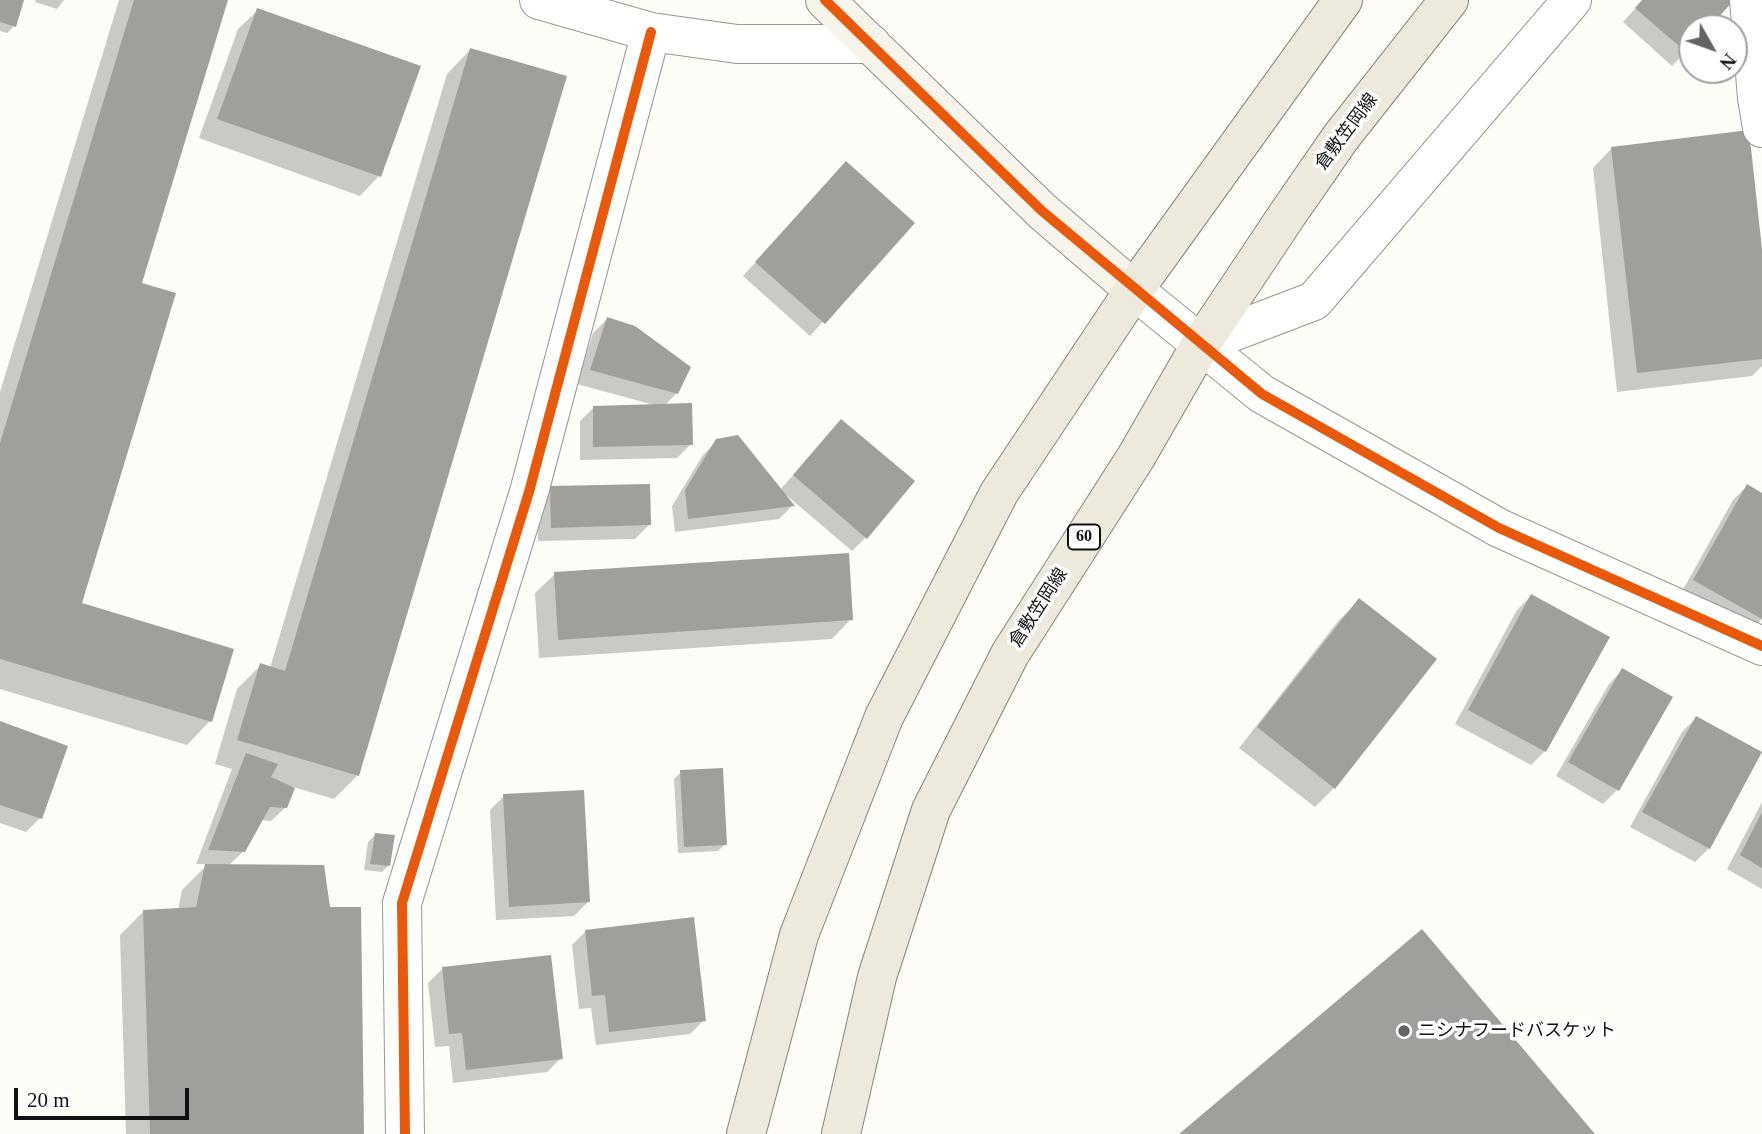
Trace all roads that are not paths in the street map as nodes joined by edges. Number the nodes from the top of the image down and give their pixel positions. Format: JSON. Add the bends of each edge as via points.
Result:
{"nodes":[{"id":1,"x":539,"y":0,"type":"edge"},
{"id":2,"x":825,"y":0,"type":"edge"},
{"id":3,"x":1343,"y":0,"type":"edge"},
{"id":4,"x":1449,"y":0,"type":"edge"},
{"id":5,"x":1572,"y":0,"type":"edge"},
{"id":6,"x":1749,"y":0,"type":"edge"},
{"id":7,"x":651,"y":32,"type":"junction"},
{"id":8,"x":871,"y":44,"type":"junction"},
{"id":9,"x":1762,"y":128,"type":"edge"},
{"id":10,"x":1134,"y":290,"type":"junction"},
{"id":11,"x":1202,"y":344,"type":"junction"},
{"id":12,"x":1762,"y":646,"type":"edge"},
{"id":13,"x":404,"y":1134,"type":"edge"},
{"id":14,"x":746,"y":1134,"type":"edge"},
{"id":15,"x":841,"y":1134,"type":"edge"}],
"edges":[{"from":1,"to":7,"type":"street"},
{"from":2,"to":8,"type":"street"},
{"from":3,"to":10,"type":"main road"},
{"from":4,"to":11,"type":"main road","name":"倉敷笠岡線","number":"60","via":[[1341,137]]},
{"from":5,"to":11,"type":"street","via":[[1314,301]]},
{"from":6,"to":9,"type":"street"},
{"from":7,"to":8,"type":"street","via":[[737,44]]},
{"from":7,"to":13,"type":"street","via":[[529,492],[402,903]]},
{"from":8,"to":10,"type":"street","via":[[1042,211]]},
{"from":10,"to":11,"type":"street"},
{"from":10,"to":14,"type":"main road","via":[[999,493],[884,717],[799,935]]},
{"from":11,"to":12,"type":"street","via":[[1262,394],[1499,528]]},
{"from":11,"to":15,"type":"main road","name":"倉敷笠岡線","number":"60","via":[[1010,654],[931,810],[877,977]]}]}
